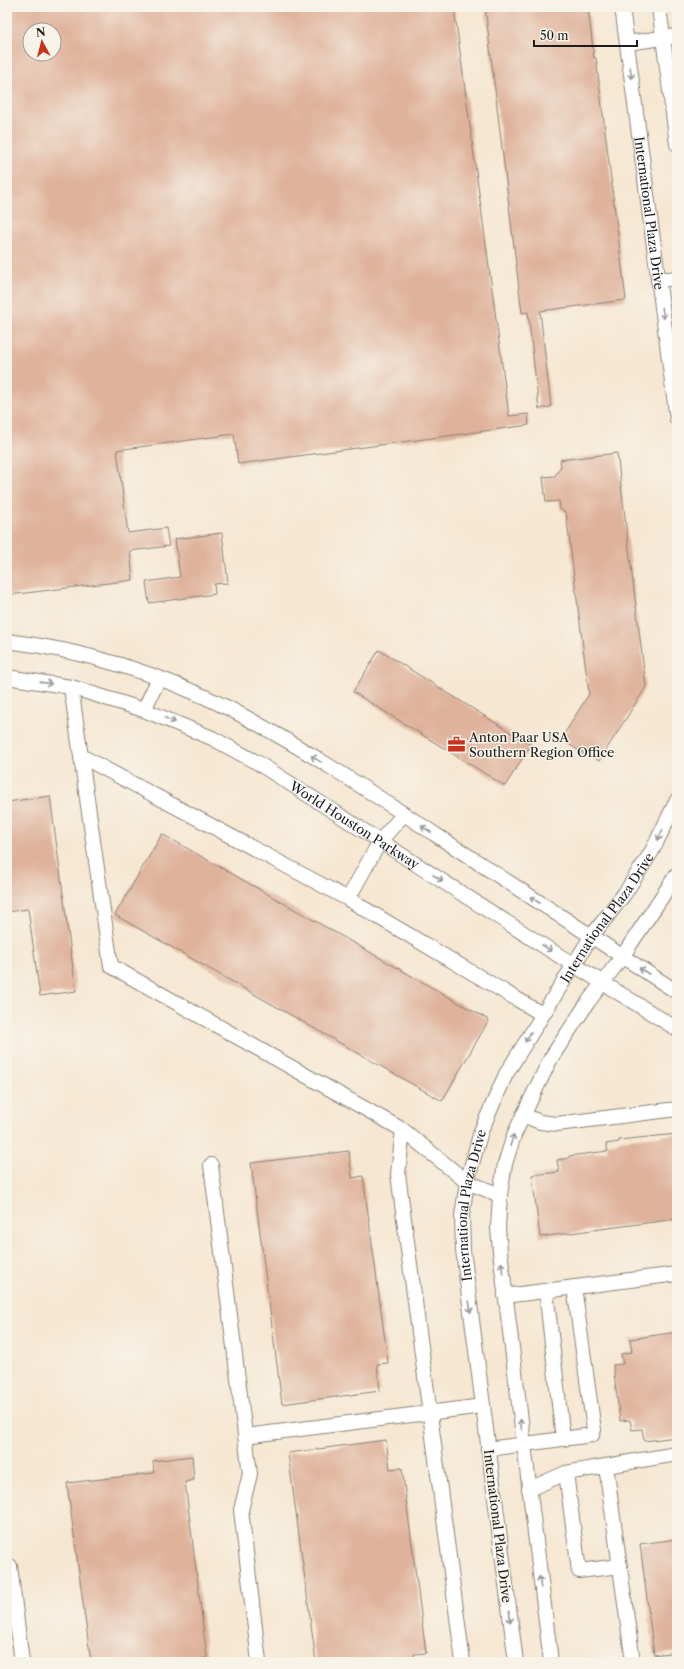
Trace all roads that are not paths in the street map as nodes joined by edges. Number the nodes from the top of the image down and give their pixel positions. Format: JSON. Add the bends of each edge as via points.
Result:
{"nodes":[{"id":1,"x":622,"y":7,"type":"edge"},
{"id":2,"x":659,"y":7,"type":"edge"},
{"id":3,"x":670,"y":37,"type":"edge"},
{"id":4,"x":627,"y":43,"type":"junction"},
{"id":5,"x":677,"y":144,"type":"edge"},
{"id":6,"x":677,"y":278,"type":"edge"},
{"id":7,"x":658,"y":280,"type":"junction"},
{"id":8,"x":677,"y":419,"type":"edge"},
{"id":9,"x":7,"y":641,"type":"edge"},
{"id":10,"x":7,"y":677,"type":"edge"},
{"id":11,"x":159,"y":678,"type":"junction"},
{"id":12,"x":71,"y":687,"type":"junction"},
{"id":13,"x":144,"y":710,"type":"junction"},
{"id":14,"x":81,"y":756,"type":"junction"},
{"id":15,"x":677,"y":800,"type":"edge"},
{"id":16,"x":404,"y":814,"type":"junction"},
{"id":17,"x":380,"y":841,"type":"junction"},
{"id":18,"x":677,"y":874,"type":"edge"},
{"id":19,"x":348,"y":899,"type":"junction"},
{"id":20,"x":591,"y":937,"type":"junction"},
{"id":21,"x":622,"y":957,"type":"junction"},
{"id":22,"x":573,"y":965,"type":"junction"},
{"id":23,"x":602,"y":983,"type":"junction"},
{"id":24,"x":677,"y":992,"type":"edge"},
{"id":25,"x":542,"y":1014,"type":"junction"},
{"id":26,"x":677,"y":1029,"type":"edge"},
{"id":27,"x":677,"y":1109,"type":"edge"},
{"id":28,"x":523,"y":1115,"type":"junction"},
{"id":29,"x":403,"y":1130,"type":"junction"},
{"id":30,"x":211,"y":1165,"type":"dead end"},
{"id":31,"x":467,"y":1182,"type":"junction"},
{"id":32,"x":500,"y":1195,"type":"junction"},
{"id":33,"x":677,"y":1274,"type":"edge"},
{"id":34,"x":574,"y":1287,"type":"junction"},
{"id":35,"x":546,"y":1291,"type":"junction"},
{"id":36,"x":505,"y":1296,"type":"junction"},
{"id":37,"x":483,"y":1406,"type":"junction"},
{"id":38,"x":430,"y":1412,"type":"junction"},
{"id":39,"x":245,"y":1436,"type":"junction"},
{"id":40,"x":563,"y":1439,"type":"junction"},
{"id":41,"x":523,"y":1444,"type":"junction"},
{"id":42,"x":488,"y":1449,"type":"junction"},
{"id":43,"x":677,"y":1454,"type":"edge"},
{"id":44,"x":606,"y":1466,"type":"junction"},
{"id":45,"x":566,"y":1474,"type":"junction"},
{"id":46,"x":529,"y":1489,"type":"junction"},
{"id":47,"x":7,"y":1566,"type":"edge"},
{"id":48,"x":620,"y":1566,"type":"junction"},
{"id":49,"x":22,"y":1662,"type":"edge"},
{"id":50,"x":259,"y":1662,"type":"edge"},
{"id":51,"x":463,"y":1662,"type":"edge"},
{"id":52,"x":516,"y":1662,"type":"edge"},
{"id":53,"x":551,"y":1662,"type":"edge"},
{"id":54,"x":633,"y":1662,"type":"edge"}],
"edges":[{"from":1,"to":4,"type":"street","name":"International Plaza Drive"},
{"from":2,"to":3,"type":"street"},
{"from":3,"to":4,"type":"street"},
{"from":3,"to":5,"type":"street"},
{"from":4,"to":7,"type":"street","name":"International Plaza Drive","one_way":true},
{"from":6,"to":7,"type":"street"},
{"from":7,"to":8,"type":"street","name":"International Plaza Drive","one_way":true},
{"from":9,"to":11,"type":"street","via":[[70,651]]},
{"from":10,"to":12,"type":"street","name":"World Houston Parkway","one_way":true},
{"from":11,"to":13,"type":"street"},
{"from":16,"to":11,"type":"street","one_way":true,"via":[[266,729],[228,708]]},
{"from":12,"to":13,"type":"street","name":"World Houston Parkway"},
{"from":12,"to":14,"type":"street"},
{"from":13,"to":17,"type":"street","name":"World Houston Parkway","one_way":true,"via":[[212,738],[258,763]]},
{"from":14,"to":19,"type":"street"},
{"from":14,"to":29,"type":"street","via":[[110,966]]},
{"from":15,"to":20,"type":"street","name":"International Plaza Drive","one_way":true,"via":[[652,851],[625,893]]},
{"from":16,"to":17,"type":"street"},
{"from":20,"to":16,"type":"street","one_way":true},
{"from":17,"to":19,"type":"street"},
{"from":17,"to":22,"type":"street","name":"World Houston Parkway","one_way":true},
{"from":18,"to":21,"type":"street","name":"International Plaza Drive"},
{"from":19,"to":25,"type":"street"},
{"from":20,"to":21,"type":"street"},
{"from":20,"to":22,"type":"street","name":"International Plaza Drive"},
{"from":21,"to":23,"type":"street","name":"International Plaza Drive"},
{"from":24,"to":21,"type":"street","one_way":true},
{"from":22,"to":23,"type":"street","name":"World Houston Parkway"},
{"from":22,"to":25,"type":"street","name":"International Plaza Drive"},
{"from":23,"to":26,"type":"street","name":"World Houston Parkway"},
{"from":23,"to":28,"type":"street","name":"International Plaza Drive","via":[[551,1058]]},
{"from":25,"to":31,"type":"street","name":"International Plaza Drive","one_way":true,"via":[[506,1074],[481,1132]]},
{"from":27,"to":28,"type":"street","via":[[557,1124],[540,1122]]},
{"from":32,"to":28,"type":"street","name":"International Plaza Drive","one_way":true,"via":[[505,1164]]},
{"from":29,"to":31,"type":"street"},
{"from":29,"to":38,"type":"street","via":[[398,1174]]},
{"from":30,"to":39,"type":"street"},
{"from":31,"to":32,"type":"street"},
{"from":31,"to":37,"type":"street","name":"International Plaza Drive","one_way":true,"via":[[462,1216],[462,1250]]},
{"from":36,"to":32,"type":"street","name":"International Plaza Drive","one_way":true,"via":[[498,1228]]},
{"from":33,"to":34,"type":"street"},
{"from":34,"to":35,"type":"street"},
{"from":34,"to":40,"type":"street","via":[[594,1430],[592,1435]]},
{"from":35,"to":36,"type":"street"},
{"from":35,"to":40,"type":"street"},
{"from":41,"to":36,"type":"street","name":"International Plaza Drive","one_way":true},
{"from":37,"to":38,"type":"street"},
{"from":37,"to":42,"type":"street","name":"International Plaza Drive"},
{"from":38,"to":39,"type":"street"},
{"from":38,"to":51,"type":"street"},
{"from":39,"to":50,"type":"street","via":[[250,1474],[241,1510]]},
{"from":40,"to":41,"type":"street"},
{"from":41,"to":42,"type":"street"},
{"from":41,"to":46,"type":"street","name":"International Plaza Drive"},
{"from":42,"to":52,"type":"street","name":"International Plaza Drive","one_way":true},
{"from":43,"to":44,"type":"street"},
{"from":44,"to":45,"type":"street"},
{"from":44,"to":48,"type":"street"},
{"from":45,"to":46,"type":"street"},
{"from":45,"to":48,"type":"street","via":[[580,1570]]},
{"from":53,"to":46,"type":"street","name":"International Plaza Drive","one_way":true},
{"from":47,"to":49,"type":"street","via":[[10,1566]]},
{"from":48,"to":54,"type":"street"}]}
